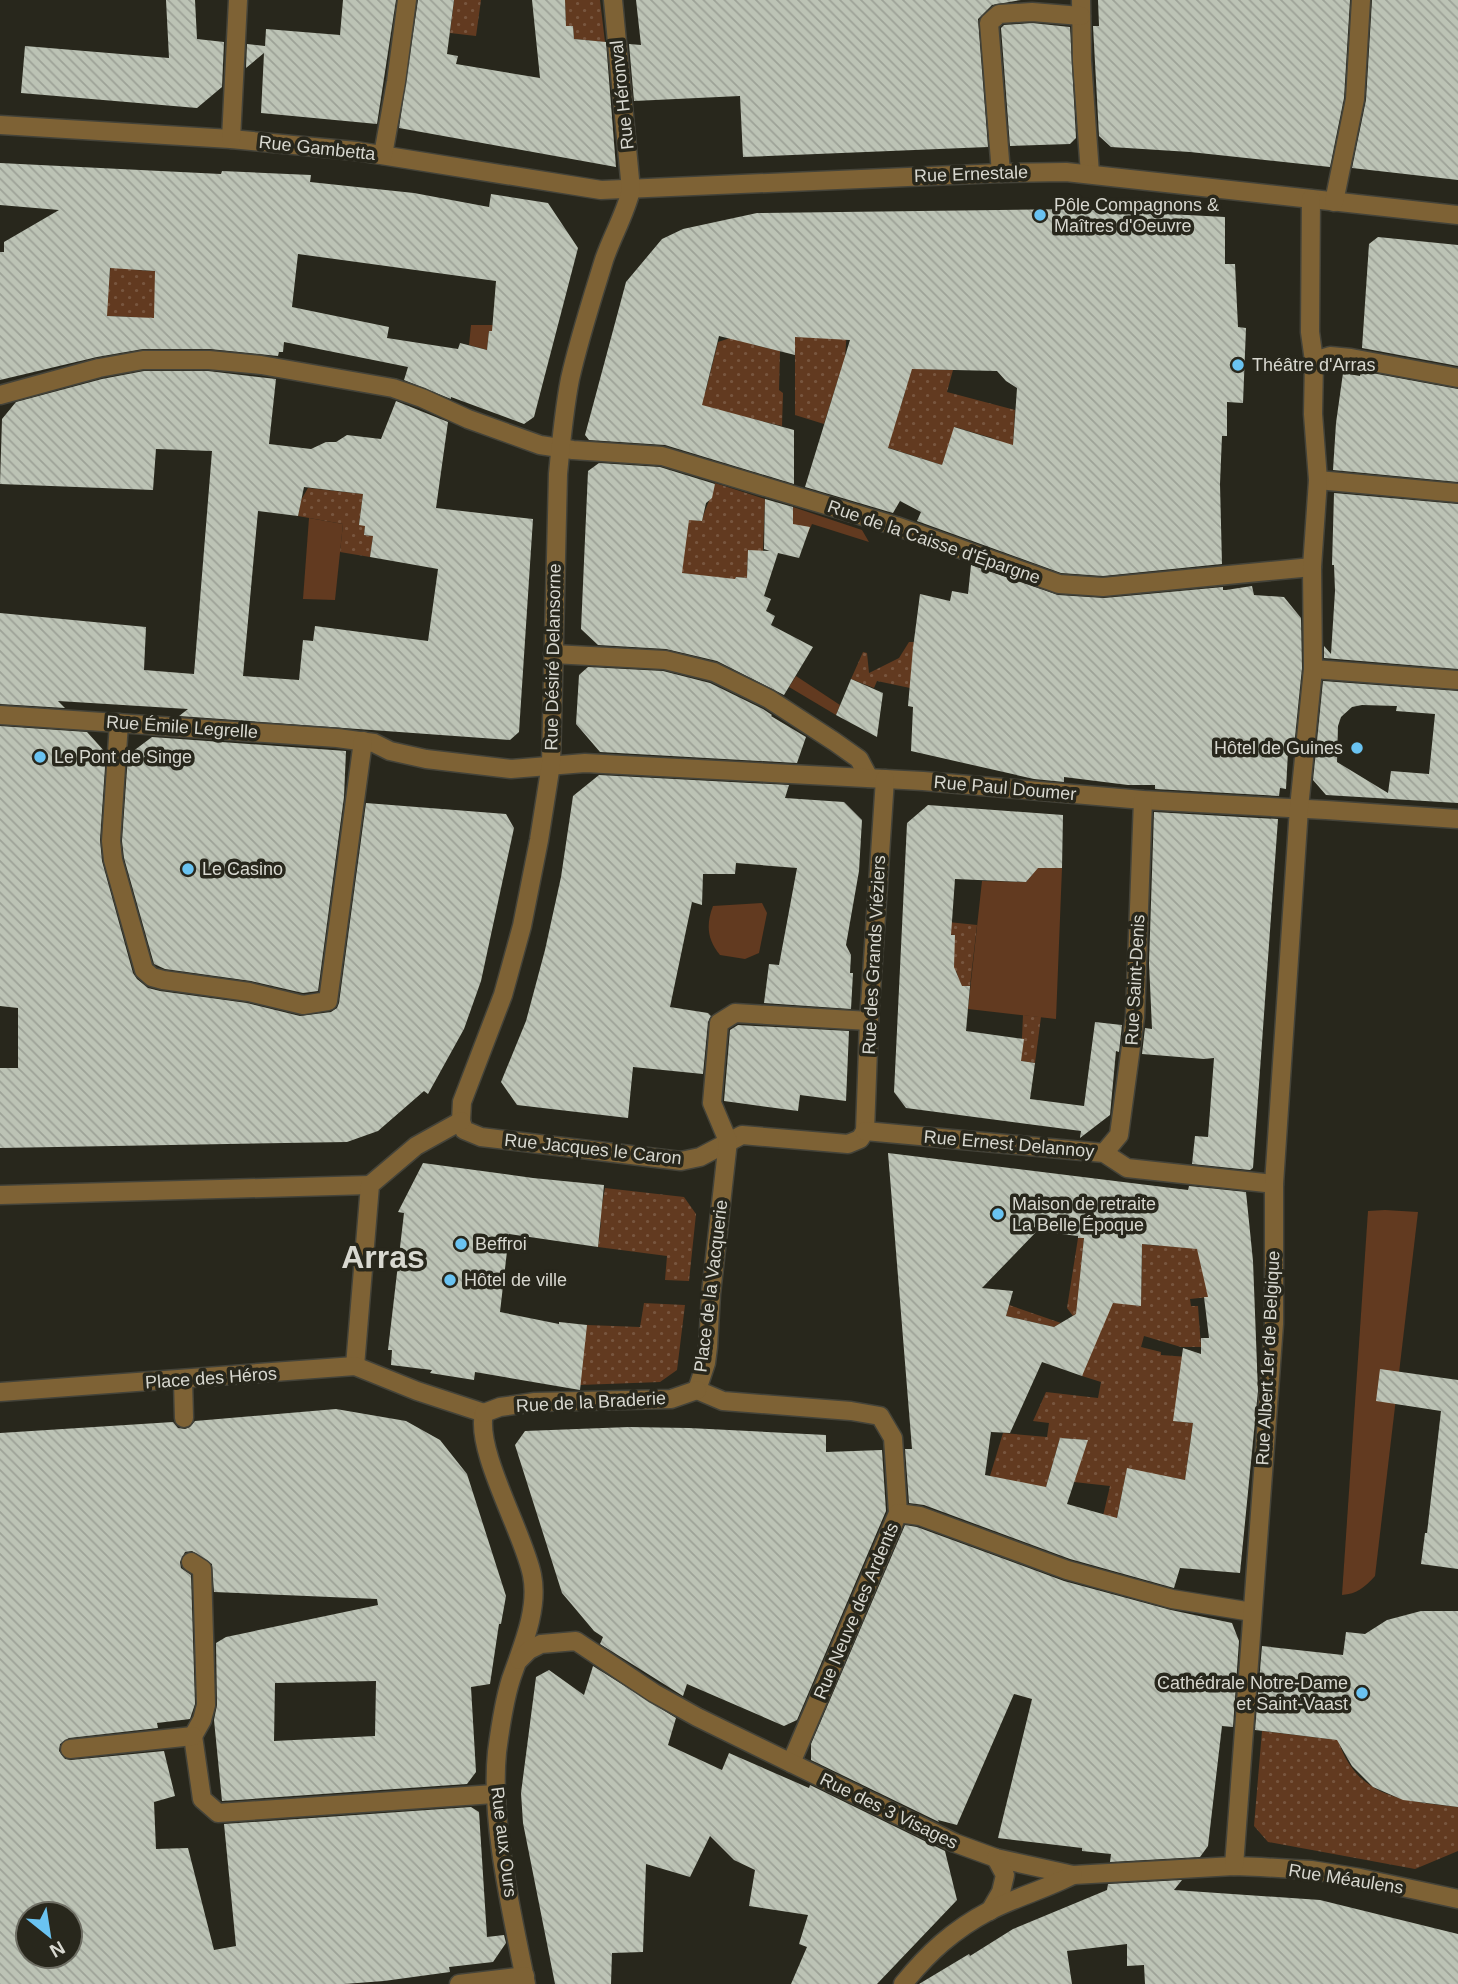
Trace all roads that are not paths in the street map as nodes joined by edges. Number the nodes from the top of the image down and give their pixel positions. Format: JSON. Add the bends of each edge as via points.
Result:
{"nodes":[{"id":1,"x":238,"y":0,"type":"edge"},
{"id":2,"x":407,"y":0,"type":"edge"},
{"id":3,"x":613,"y":0,"type":"edge"},
{"id":4,"x":1361,"y":0,"type":"edge"},
{"id":5,"x":1081,"y":8,"type":"edge"},
{"id":6,"x":0,"y":125,"type":"edge"},
{"id":7,"x":231,"y":139,"type":"junction"},
{"id":8,"x":383,"y":155,"type":"junction"},
{"id":9,"x":1002,"y":173,"type":"junction"},
{"id":10,"x":1090,"y":174,"type":"junction"},
{"id":11,"x":631,"y":190,"type":"junction"},
{"id":12,"x":1311,"y":199,"type":"junction"},
{"id":13,"x":1334,"y":202,"type":"junction"},
{"id":14,"x":1458,"y":215,"type":"edge"},
{"id":15,"x":1314,"y":361,"type":"junction"},
{"id":16,"x":1458,"y":378,"type":"edge"},
{"id":17,"x":0,"y":395,"type":"edge"},
{"id":18,"x":560,"y":449,"type":"junction"},
{"id":19,"x":1318,"y":480,"type":"junction"},
{"id":20,"x":1458,"y":493,"type":"edge"},
{"id":21,"x":1312,"y":567,"type":"junction"},
{"id":22,"x":553,"y":654,"type":"junction"},
{"id":23,"x":1312,"y":669,"type":"junction"},
{"id":24,"x":1458,"y":680,"type":"edge"},
{"id":25,"x":0,"y":715,"type":"edge"},
{"id":26,"x":120,"y":723,"type":"junction"},
{"id":27,"x":363,"y":741,"type":"junction"},
{"id":28,"x":551,"y":764,"type":"junction"},
{"id":29,"x":877,"y":779,"type":"junction"},
{"id":30,"x":1143,"y":800,"type":"junction"},
{"id":31,"x":1299,"y":808,"type":"junction"},
{"id":32,"x":1458,"y":819,"type":"edge"},
{"id":33,"x":869,"y":1021,"type":"junction"},
{"id":34,"x":461,"y":1121,"type":"junction"},
{"id":35,"x":865,"y":1131,"type":"junction"},
{"id":36,"x":728,"y":1141,"type":"junction"},
{"id":37,"x":1104,"y":1153,"type":"junction"},
{"id":38,"x":1275,"y":1184,"type":"junction"},
{"id":39,"x":370,"y":1185,"type":"junction"},
{"id":40,"x":0,"y":1195,"type":"edge"},
{"id":41,"x":355,"y":1366,"type":"junction"},
{"id":42,"x":183,"y":1380,"type":"junction"},
{"id":43,"x":697,"y":1390,"type":"junction"},
{"id":44,"x":0,"y":1392,"type":"edge"},
{"id":45,"x":484,"y":1413,"type":"junction"},
{"id":46,"x":880,"y":1416,"type":"joint"},
{"id":47,"x":184,"y":1418,"type":"dead end"},
{"id":48,"x":898,"y":1513,"type":"junction"},
{"id":49,"x":191,"y":1562,"type":"dead end"},
{"id":50,"x":1252,"y":1612,"type":"junction"},
{"id":51,"x":519,"y":1660,"type":"junction"},
{"id":52,"x":193,"y":1736,"type":"junction"},
{"id":53,"x":69,"y":1749,"type":"dead end"},
{"id":54,"x":791,"y":1763,"type":"junction"},
{"id":55,"x":494,"y":1794,"type":"junction"},
{"id":56,"x":996,"y":1858,"type":"junction"},
{"id":57,"x":1234,"y":1866,"type":"junction"},
{"id":58,"x":1073,"y":1875,"type":"junction"},
{"id":59,"x":1458,"y":1899,"type":"edge"},
{"id":60,"x":990,"y":1911,"type":"junction"},
{"id":61,"x":526,"y":1980,"type":"edge"},
{"id":62,"x":459,"y":1984,"type":"edge"},
{"id":63,"x":903,"y":1984,"type":"edge"}],
"edges":[{"from":1,"to":7,"type":"street"},
{"from":2,"to":8,"type":"street"},
{"from":3,"to":11,"type":"street","name":"Rue Héronval"},
{"from":4,"to":13,"type":"street","via":[[1355,99]]},
{"from":5,"to":9,"type":"street","via":[[999,14],[989,23]]},
{"from":5,"to":10,"type":"street"},
{"from":6,"to":7,"type":"street","name":"Rue Gambetta"},
{"from":7,"to":8,"type":"street","name":"Rue Gambetta"},
{"from":8,"to":11,"type":"street","name":"Rue Gambetta","via":[[589,189]]},
{"from":9,"to":10,"type":"street","name":"Rue Ernestale"},
{"from":9,"to":11,"type":"street","name":"Rue Ernestale"},
{"from":10,"to":12,"type":"street","name":"Rue Ernestale"},
{"from":11,"to":18,"type":"street","name":"Rue Désiré Delansorne","via":[[608,250],[571,377]]},
{"from":12,"to":13,"type":"street","name":"Rue Ernestale"},
{"from":12,"to":15,"type":"street","name":"Rue Albert 1er de Belgique"},
{"from":13,"to":14,"type":"street","name":"Rue Ernestale"},
{"from":15,"to":16,"type":"street","via":[[1329,356],[1352,358]]},
{"from":15,"to":19,"type":"street","name":"Rue Albert 1er de Belgique"},
{"from":17,"to":18,"type":"street","name":"Rue de la Caisse d'Épargne","via":[[143,360],[209,360],[393,388],[530,442]]},
{"from":18,"to":21,"type":"street","name":"Rue de la Caisse d'Épargne","via":[[662,456],[896,526],[1059,584],[1103,587]]},
{"from":18,"to":22,"type":"street","name":"Rue Désiré Delansorne"},
{"from":19,"to":20,"type":"street"},
{"from":19,"to":21,"type":"street","name":"Rue Albert 1er de Belgique"},
{"from":21,"to":23,"type":"street","name":"Rue Albert 1er de Belgique"},
{"from":22,"to":28,"type":"street","name":"Rue Désiré Delansorne"},
{"from":22,"to":29,"type":"street","via":[[665,660],[714,672],[824,734],[859,759]]},
{"from":23,"to":24,"type":"street"},
{"from":23,"to":31,"type":"street","name":"Rue Albert 1er de Belgique"},
{"from":25,"to":26,"type":"street","name":"Rue Émile Legrelle"},
{"from":26,"to":27,"type":"street","name":"Rue Émile Legrelle"},
{"from":26,"to":27,"type":"street","via":[[111,841],[144,970],[163,980],[303,1005],[328,1001]]},
{"from":27,"to":28,"type":"street","name":"Rue Émile Legrelle","via":[[426,759],[511,769]]},
{"from":28,"to":29,"type":"street","name":"Rue Paul Doumer"},
{"from":28,"to":34,"type":"street","name":"Rue Désiré Delansorne","via":[[522,926],[503,995],[462,1102]]},
{"from":29,"to":30,"type":"street","name":"Rue Paul Doumer"},
{"from":29,"to":33,"type":"street","name":"Rue des Grands Viéziers"},
{"from":30,"to":31,"type":"street","name":"Rue Paul Doumer"},
{"from":30,"to":37,"type":"street","name":"Rue Saint-Denis","via":[[1135,1017],[1118,1135]]},
{"from":31,"to":32,"type":"street","name":"Rue Paul Doumer"},
{"from":31,"to":38,"type":"street","name":"Rue Albert 1er de Belgique"},
{"from":33,"to":35,"type":"street","name":"Rue des Grands Viéziers"},
{"from":33,"to":36,"type":"street","via":[[735,1013],[719,1023],[712,1103]]},
{"from":34,"to":36,"type":"street","name":"Rue Jacques le Caron","via":[[464,1130],[481,1137],[681,1161],[700,1157]]},
{"from":34,"to":39,"type":"street","via":[[416,1146]]},
{"from":35,"to":36,"type":"street","via":[[848,1144],[742,1135]]},
{"from":35,"to":37,"type":"street","name":"Rue Ernest Delannoy"},
{"from":36,"to":43,"type":"street","name":"Place de la Vacquerie","via":[[708,1347]]},
{"from":37,"to":38,"type":"street","name":"Rue Ernest Delannoy","via":[[1128,1168]]},
{"from":38,"to":50,"type":"street","name":"Rue Albert 1er de Belgique","via":[[1274,1324]]},
{"from":39,"to":40,"type":"street"},
{"from":39,"to":41,"type":"street"},
{"from":41,"to":42,"type":"street","name":"Place des Héros"},
{"from":41,"to":45,"type":"street","name":"Place des Héros"},
{"from":42,"to":44,"type":"street","name":"Place des Héros"},
{"from":42,"to":47,"type":"street"},
{"from":43,"to":45,"type":"street","name":"Rue de la Braderie","via":[[671,1399],[535,1402]]},
{"from":43,"to":46,"type":"street","name":"Place de la Vacquerie","via":[[723,1401]]},
{"from":45,"to":51,"type":"street","name":"Rue aux Ours","via":[[481,1426],[532,1575],[533,1602]]},
{"from":46,"to":48,"type":"street","name":"Rue Neuve des Ardents","via":[[892,1438]]},
{"from":48,"to":50,"type":"street","via":[[920,1516],[1067,1570],[1172,1599]]},
{"from":48,"to":54,"type":"street","name":"Rue Neuve des Ardents"},
{"from":49,"to":52,"type":"street","via":[[202,1569],[206,1705]]},
{"from":50,"to":57,"type":"street","name":"Rue Albert 1er de Belgique"},
{"from":51,"to":54,"type":"street","name":"Rue des 3 Visages","via":[[541,1644],[576,1640],[654,1693]]},
{"from":51,"to":55,"type":"street","name":"Rue aux Ours","via":[[511,1679]]},
{"from":52,"to":53,"type":"street"},
{"from":52,"to":55,"type":"street","via":[[202,1799],[218,1813]]},
{"from":54,"to":56,"type":"street","name":"Rue des 3 Visages"},
{"from":55,"to":61,"type":"street","name":"Rue aux Ours"},
{"from":56,"to":58,"type":"street","name":"Rue des 3 Visages"},
{"from":56,"to":60,"type":"street","via":[[1005,1875]]},
{"from":57,"to":58,"type":"street","name":"Rue des 3 Visages"},
{"from":57,"to":59,"type":"street","name":"Rue Méaulens","via":[[1311,1870]]},
{"from":58,"to":60,"type":"street"},
{"from":60,"to":63,"type":"street","via":[[927,1955]]},
{"from":61,"to":62,"type":"street"}]}
